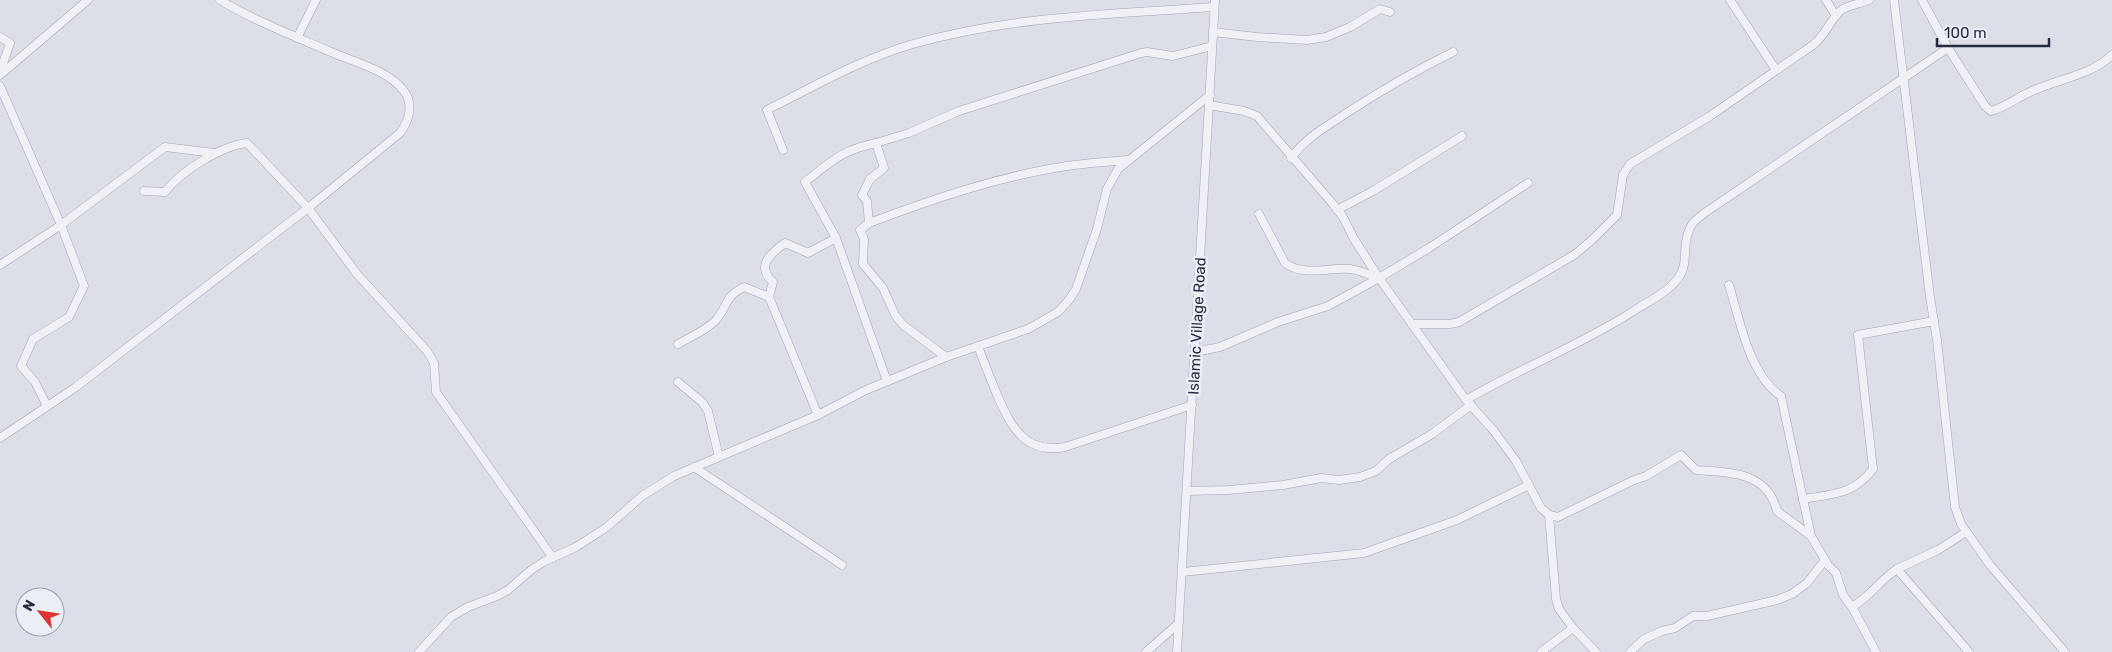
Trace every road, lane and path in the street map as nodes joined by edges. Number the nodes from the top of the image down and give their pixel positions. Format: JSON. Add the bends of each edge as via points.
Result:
{"nodes":[{"id":1,"x":88,"y":0,"type":"edge"},
{"id":2,"x":220,"y":0,"type":"edge"},
{"id":3,"x":316,"y":0,"type":"edge"},
{"id":4,"x":1730,"y":0,"type":"edge"},
{"id":5,"x":1826,"y":0,"type":"edge"},
{"id":6,"x":1869,"y":0,"type":"edge"},
{"id":7,"x":1894,"y":0,"type":"edge"},
{"id":8,"x":1922,"y":0,"type":"edge"},
{"id":9,"x":1215,"y":4,"type":"edge"},
{"id":10,"x":1390,"y":12,"type":"dead end"},
{"id":11,"x":1836,"y":16,"type":"junction"},
{"id":12,"x":1213,"y":32,"type":"junction"},
{"id":13,"x":0,"y":37,"type":"edge"},
{"id":14,"x":298,"y":38,"type":"junction"},
{"id":15,"x":1212,"y":46,"type":"junction"},
{"id":16,"x":1948,"y":48,"type":"junction"},
{"id":17,"x":1452,"y":52,"type":"dead end"},
{"id":18,"x":2112,"y":55,"type":"edge"},
{"id":19,"x":1776,"y":70,"type":"junction"},
{"id":20,"x":0,"y":74,"type":"edge"},
{"id":21,"x":1904,"y":78,"type":"junction"},
{"id":22,"x":0,"y":86,"type":"edge"},
{"id":23,"x":1210,"y":95,"type":"junction"},
{"id":24,"x":1208,"y":105,"type":"junction"},
{"id":25,"x":1462,"y":136,"type":"dead end"},
{"id":26,"x":876,"y":143,"type":"junction"},
{"id":27,"x":783,"y":150,"type":"dead end"},
{"id":28,"x":214,"y":153,"type":"junction"},
{"id":29,"x":1291,"y":158,"type":"junction"},
{"id":30,"x":1128,"y":160,"type":"junction"},
{"id":31,"x":1528,"y":184,"type":"dead end"},
{"id":32,"x":144,"y":191,"type":"dead end"},
{"id":33,"x":308,"y":208,"type":"junction"},
{"id":34,"x":1337,"y":210,"type":"junction"},
{"id":35,"x":1259,"y":214,"type":"dead end"},
{"id":36,"x":869,"y":223,"type":"junction"},
{"id":37,"x":61,"y":225,"type":"junction"},
{"id":38,"x":836,"y":238,"type":"junction"},
{"id":39,"x":0,"y":265,"type":"edge"},
{"id":40,"x":1380,"y":278,"type":"junction"},
{"id":41,"x":1729,"y":285,"type":"dead end"},
{"id":42,"x":769,"y":297,"type":"junction"},
{"id":43,"x":1934,"y":320,"type":"junction"},
{"id":44,"x":1412,"y":324,"type":"junction"},
{"id":45,"x":678,"y":344,"type":"dead end"},
{"id":46,"x":978,"y":346,"type":"junction"},
{"id":47,"x":1195,"y":352,"type":"junction"},
{"id":48,"x":946,"y":357,"type":"junction"},
{"id":49,"x":887,"y":381,"type":"junction"},
{"id":50,"x":678,"y":382,"type":"dead end"},
{"id":51,"x":1468,"y":403,"type":"junction"},
{"id":52,"x":1192,"y":405,"type":"junction"},
{"id":53,"x":47,"y":406,"type":"junction"},
{"id":54,"x":818,"y":415,"type":"junction"},
{"id":55,"x":0,"y":438,"type":"edge"},
{"id":56,"x":719,"y":457,"type":"junction"},
{"id":57,"x":694,"y":468,"type":"junction"},
{"id":58,"x":1529,"y":485,"type":"junction"},
{"id":59,"x":1187,"y":491,"type":"junction"},
{"id":60,"x":1803,"y":499,"type":"junction"},
{"id":61,"x":1549,"y":515,"type":"junction"},
{"id":62,"x":1966,"y":532,"type":"junction"},
{"id":63,"x":1810,"y":536,"type":"junction"},
{"id":64,"x":552,"y":558,"type":"junction"},
{"id":65,"x":1825,"y":560,"type":"junction"},
{"id":66,"x":842,"y":565,"type":"dead end"},
{"id":67,"x":1897,"y":569,"type":"junction"},
{"id":68,"x":1183,"y":572,"type":"junction"},
{"id":69,"x":1852,"y":607,"type":"junction"},
{"id":70,"x":1179,"y":623,"type":"junction"},
{"id":71,"x":1573,"y":628,"type":"junction"},
{"id":72,"x":419,"y":652,"type":"edge"},
{"id":73,"x":1146,"y":652,"type":"edge"},
{"id":74,"x":1177,"y":652,"type":"edge"},
{"id":75,"x":1541,"y":652,"type":"edge"},
{"id":76,"x":1596,"y":652,"type":"edge"},
{"id":77,"x":1630,"y":652,"type":"edge"},
{"id":78,"x":1876,"y":652,"type":"edge"},
{"id":79,"x":1969,"y":652,"type":"edge"},
{"id":80,"x":2065,"y":652,"type":"edge"}],
"edges":[{"from":1,"to":20,"type":"street"},
{"from":2,"to":14,"type":"street"},
{"from":3,"to":14,"type":"street"},
{"from":4,"to":19,"type":"street"},
{"from":5,"to":11,"type":"street"},
{"from":6,"to":11,"type":"street","via":[[1844,9]]},
{"from":7,"to":21,"type":"street"},
{"from":8,"to":16,"type":"street"},
{"from":9,"to":12,"type":"street","name":"Islamic Village Road"},
{"from":9,"to":27,"type":"street","via":[[1005,24],[912,44],[851,67],[767,110]]},
{"from":10,"to":12,"type":"street","via":[[1380,9],[1326,37],[1307,40]]},
{"from":11,"to":19,"type":"street","via":[[1820,39]]},
{"from":12,"to":15,"type":"street","name":"Islamic Village Road"},
{"from":13,"to":20,"type":"street","via":[[10,43]]},
{"from":14,"to":33,"type":"street","via":[[390,78],[405,92],[410,114],[400,133]]},
{"from":15,"to":23,"type":"street","name":"Islamic Village Road"},
{"from":15,"to":26,"type":"street","via":[[1173,56],[1141,53],[959,111],[909,133]]},
{"from":16,"to":18,"type":"street","via":[[1984,106],[1991,111],[2104,63]]},
{"from":16,"to":21,"type":"street"},
{"from":17,"to":29,"type":"street","via":[[1324,127],[1304,141]]},
{"from":19,"to":44,"type":"street","via":[[1710,116],[1630,164],[1623,175],[1617,215],[1574,255],[1459,322]]},
{"from":21,"to":43,"type":"street"},
{"from":21,"to":51,"type":"street","via":[[1703,214],[1690,226],[1686,263],[1679,278],[1669,288],[1608,327],[1498,381]]},
{"from":22,"to":37,"type":"street"},
{"from":23,"to":24,"type":"street","name":"Islamic Village Road"},
{"from":23,"to":30,"type":"street"},
{"from":24,"to":29,"type":"street","via":[[1257,116]]},
{"from":24,"to":47,"type":"street","name":"Islamic Village Road"},
{"from":25,"to":34,"type":"street"},
{"from":26,"to":36,"type":"street","via":[[884,168],[870,179],[862,195],[867,201]]},
{"from":26,"to":38,"type":"street","via":[[854,148],[839,156],[806,182]]},
{"from":28,"to":32,"type":"street","via":[[171,183],[165,192]]},
{"from":28,"to":33,"type":"street","via":[[247,143]]},
{"from":28,"to":37,"type":"street","via":[[165,147]]},
{"from":29,"to":34,"type":"street"},
{"from":30,"to":36,"type":"street","via":[[1066,166],[1002,180]]},
{"from":30,"to":46,"type":"street","via":[[1118,169],[1107,189],[1091,247],[1069,300],[1058,312],[1028,329]]},
{"from":31,"to":40,"type":"street"},
{"from":33,"to":53,"type":"street"},
{"from":33,"to":64,"type":"street","via":[[357,274],[427,351],[434,363],[436,392]]},
{"from":34,"to":40,"type":"street"},
{"from":35,"to":40,"type":"street","via":[[1285,263],[1291,268],[1315,271],[1349,269]]},
{"from":36,"to":48,"type":"street","via":[[860,230],[864,239],[863,264],[883,288],[892,310],[903,325]]},
{"from":37,"to":39,"type":"street"},
{"from":37,"to":53,"type":"street","via":[[84,286],[69,317],[33,339],[21,366],[35,382]]},
{"from":38,"to":42,"type":"street","via":[[808,252],[785,243],[778,248],[767,258],[764,268],[773,282]]},
{"from":38,"to":49,"type":"street"},
{"from":40,"to":44,"type":"street"},
{"from":40,"to":47,"type":"street","via":[[1328,306],[1278,322],[1220,347]]},
{"from":41,"to":60,"type":"street","via":[[1760,374],[1771,390],[1781,396]]},
{"from":42,"to":45,"type":"street","via":[[744,286],[734,291],[715,321]]},
{"from":42,"to":54,"type":"street"},
{"from":43,"to":60,"type":"street","via":[[1858,335],[1873,470],[1849,491]]},
{"from":43,"to":62,"type":"street","via":[[1955,507]]},
{"from":44,"to":51,"type":"street"},
{"from":46,"to":48,"type":"street"},
{"from":46,"to":52,"type":"street","via":[[1008,421],[1023,438],[1043,447],[1065,446]]},
{"from":47,"to":52,"type":"street","name":"Islamic Village Road"},
{"from":48,"to":49,"type":"street"},
{"from":49,"to":54,"type":"street"},
{"from":50,"to":56,"type":"street","via":[[708,411]]},
{"from":51,"to":58,"type":"street","via":[[1494,431]]},
{"from":51,"to":59,"type":"street","via":[[1432,434],[1360,477]]},
{"from":52,"to":59,"type":"street","name":"Islamic Village Road"},
{"from":53,"to":55,"type":"street"},
{"from":54,"to":56,"type":"street"},
{"from":56,"to":57,"type":"street"},
{"from":57,"to":64,"type":"street","via":[[642,496],[607,527]]},
{"from":57,"to":66,"type":"street"},
{"from":58,"to":61,"type":"street","via":[[1541,508]]},
{"from":58,"to":68,"type":"street","via":[[1457,520],[1364,553]]},
{"from":59,"to":68,"type":"street","name":"Islamic Village Road"},
{"from":60,"to":63,"type":"street"},
{"from":61,"to":63,"type":"street","via":[[1558,517],[1646,476],[1681,455],[1696,470],[1740,474],[1768,490],[1777,511]]},
{"from":61,"to":71,"type":"street","via":[[1556,600]]},
{"from":62,"to":67,"type":"street","via":[[1938,550]]},
{"from":62,"to":80,"type":"street"},
{"from":63,"to":65,"type":"street"},
{"from":64,"to":72,"type":"street","via":[[531,570],[508,590],[451,617]]},
{"from":65,"to":69,"type":"street","via":[[1836,573],[1843,595]]},
{"from":65,"to":77,"type":"street","via":[[1807,583],[1792,594],[1707,616],[1693,616],[1644,640]]},
{"from":67,"to":69,"type":"street","via":[[1865,600]]},
{"from":67,"to":79,"type":"street"},
{"from":68,"to":70,"type":"street","name":"Islamic Village Road"},
{"from":69,"to":78,"type":"street"},
{"from":70,"to":73,"type":"street"},
{"from":70,"to":74,"type":"street","name":"Islamic Village Road"},
{"from":71,"to":75,"type":"street"},
{"from":71,"to":76,"type":"street"}]}
